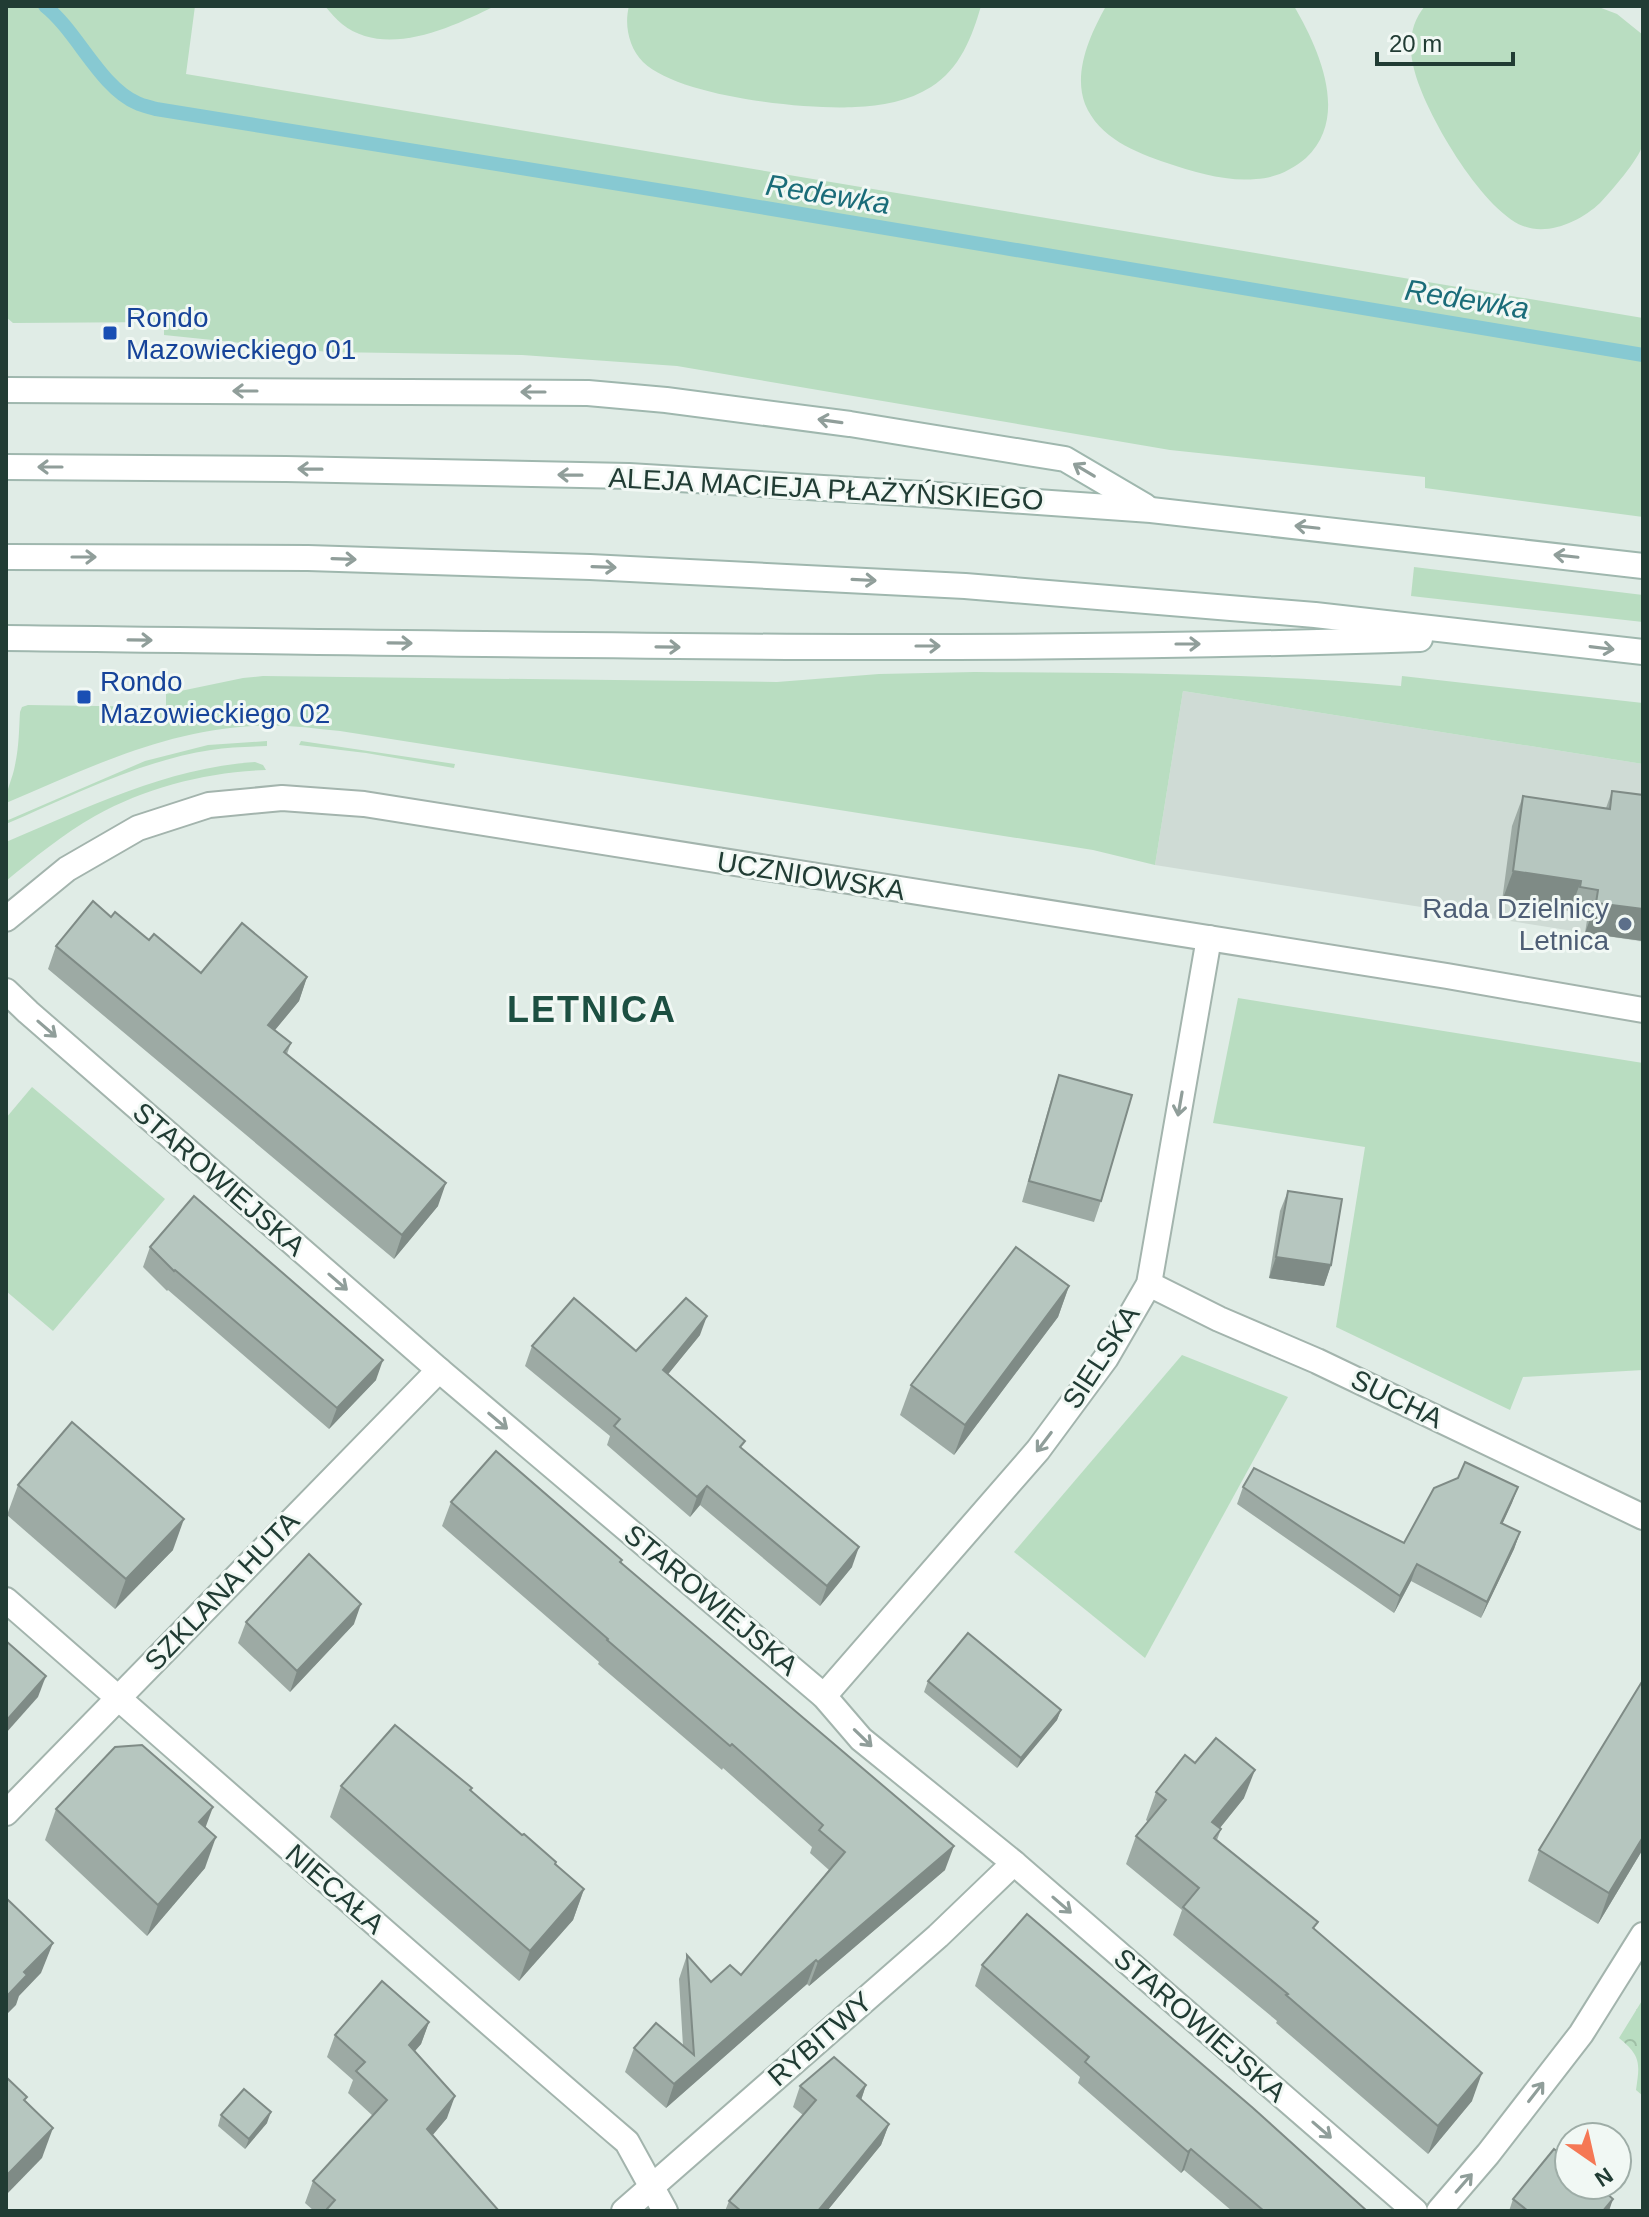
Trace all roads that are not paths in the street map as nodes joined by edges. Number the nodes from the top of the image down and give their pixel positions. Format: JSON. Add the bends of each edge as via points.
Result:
{"nodes":[{"id":1,"x":6,"y":390,"type":"edge"},
{"id":2,"x":6,"y":467,"type":"edge"},
{"id":3,"x":1151,"y":510,"type":"junction"},
{"id":4,"x":6,"y":557,"type":"edge"},
{"id":5,"x":1643,"y":566,"type":"edge"},
{"id":6,"x":1506,"y":636,"type":"junction"},
{"id":7,"x":6,"y":638,"type":"edge"},
{"id":8,"x":1643,"y":652,"type":"edge"},
{"id":9,"x":6,"y":919,"type":"edge"},
{"id":10,"x":1209,"y":938,"type":"junction"},
{"id":11,"x":6,"y":991,"type":"edge"},
{"id":12,"x":1643,"y":1010,"type":"edge"},
{"id":13,"x":1149,"y":1284,"type":"junction"},
{"id":14,"x":439,"y":1370,"type":"junction"},
{"id":15,"x":1643,"y":1517,"type":"edge"},
{"id":16,"x":6,"y":1600,"type":"edge"},
{"id":17,"x":824,"y":1696,"type":"junction"},
{"id":18,"x":119,"y":1697,"type":"junction"},
{"id":19,"x":6,"y":1813,"type":"edge"},
{"id":20,"x":1014,"y":1863,"type":"junction"},
{"id":21,"x":1643,"y":1935,"type":"edge"},
{"id":22,"x":652,"y":2186,"type":"junction"},
{"id":23,"x":624,"y":2211,"type":"edge"},
{"id":24,"x":665,"y":2211,"type":"edge"},
{"id":25,"x":1415,"y":2211,"type":"edge"},
{"id":26,"x":1439,"y":2211,"type":"edge"}],
"edges":[{"from":3,"to":1,"type":"street","one_way":true,"via":[[1065,459],[666,400],[588,393]]},
{"from":3,"to":2,"type":"street","name":"ALEJA MACIEJA PŁAŻYŃSKIEGO","one_way":true,"via":[[629,476]]},
{"from":5,"to":3,"type":"street","name":"ALEJA MACIEJA PŁAŻYŃSKIEGO","one_way":true},
{"from":4,"to":6,"type":"street","one_way":true,"via":[[308,558],[796,576],[1120,598]]},
{"from":7,"to":6,"type":"street","one_way":true,"via":[[716,648]]},
{"from":6,"to":8,"type":"street","one_way":true},
{"from":9,"to":10,"type":"street","name":"UCZNIOWSKA","via":[[67,869],[138,828],[209,805],[282,798],[364,804]]},
{"from":10,"to":12,"type":"street","name":"UCZNIOWSKA"},
{"from":10,"to":13,"type":"street","name":"SIELSKA","one_way":true},
{"from":11,"to":14,"type":"street","name":"STAROWIEJSKA","one_way":true},
{"from":13,"to":15,"type":"street","name":"SUCHA"},
{"from":13,"to":17,"type":"street","name":"SIELSKA","one_way":true,"via":[[1106,1358],[1038,1450]]},
{"from":14,"to":17,"type":"street","name":"STAROWIEJSKA","one_way":true},
{"from":14,"to":18,"type":"street","name":"SZKLANA HUTA"},
{"from":16,"to":18,"type":"street","name":"NIECAŁA"},
{"from":17,"to":20,"type":"street","name":"STAROWIEJSKA","one_way":true,"via":[[861,1739]]},
{"from":18,"to":19,"type":"street","name":"SZKLANA HUTA"},
{"from":18,"to":22,"type":"street","name":"NIECAŁA","via":[[627,2142]]},
{"from":20,"to":22,"type":"street","name":"RYBITWY"},
{"from":20,"to":25,"type":"street","name":"STAROWIEJSKA","one_way":true},
{"from":26,"to":21,"type":"street","one_way":true,"via":[[1581,2034]]},
{"from":22,"to":23,"type":"street","name":"RYBITWY"},
{"from":22,"to":24,"type":"street","name":"NIECAŁA"}]}
